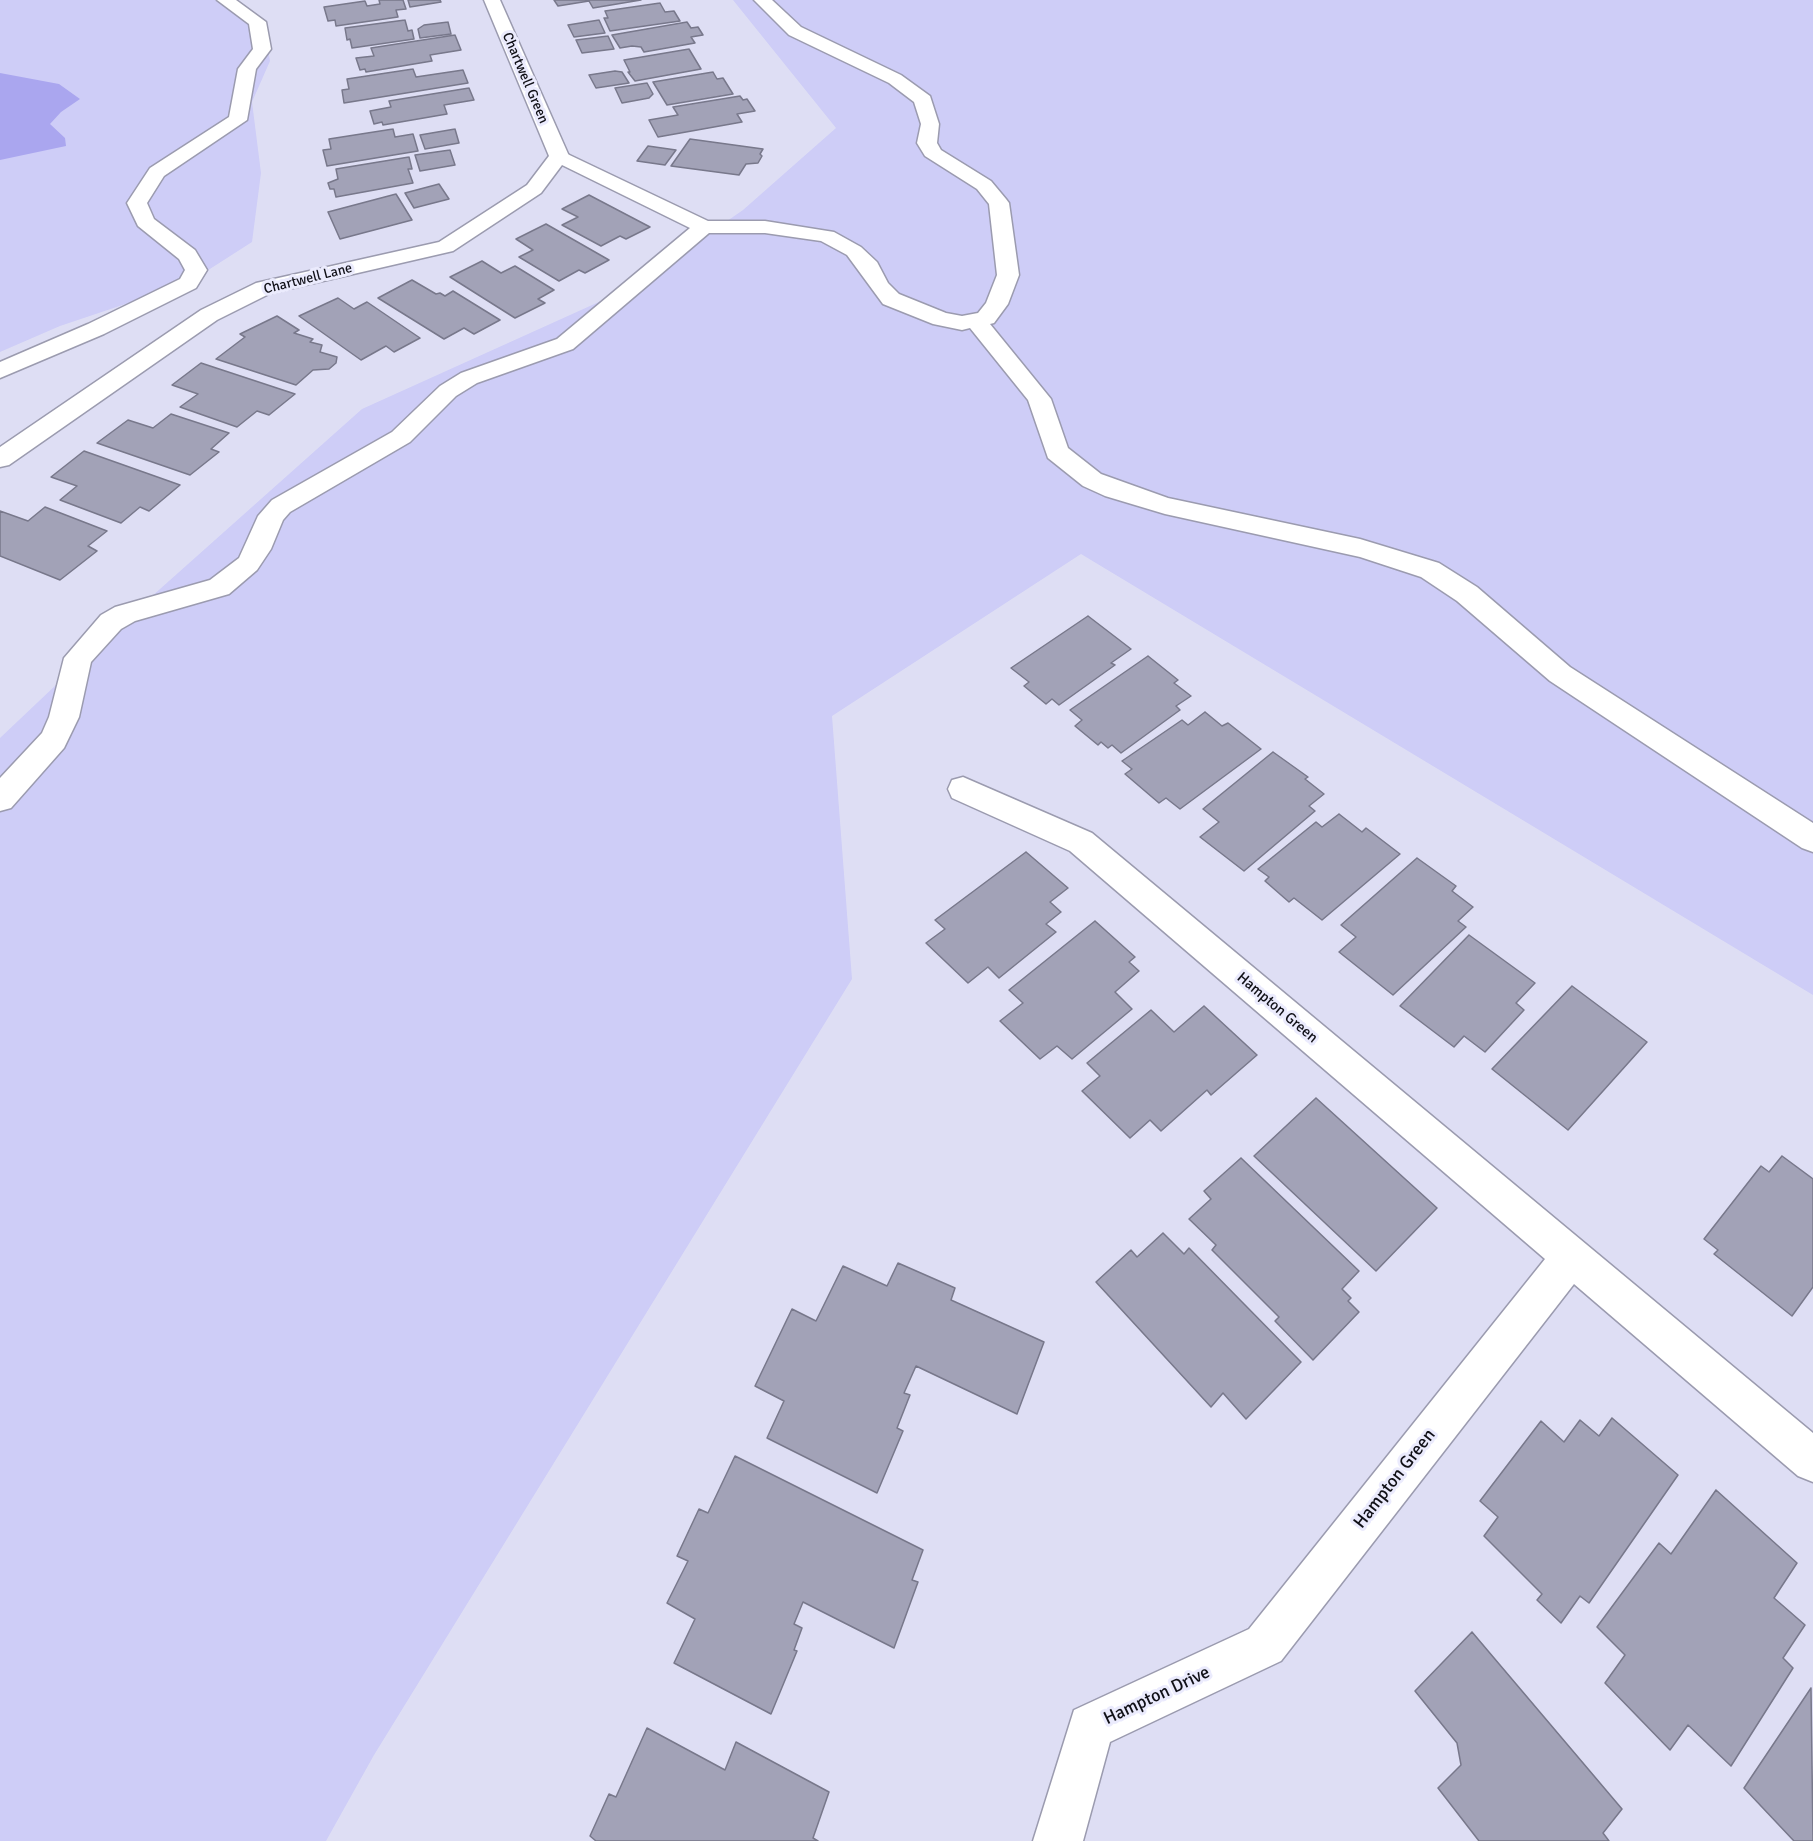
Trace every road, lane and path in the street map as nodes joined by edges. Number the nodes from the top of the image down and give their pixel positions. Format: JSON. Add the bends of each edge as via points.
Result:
{"nodes":[{"id":1,"x":225,"y":0,"type":"edge"},
{"id":2,"x":492,"y":0,"type":"edge"},
{"id":3,"x":762,"y":0,"type":"edge"},
{"id":4,"x":558,"y":156,"type":"junction"},
{"id":5,"x":704,"y":227,"type":"junction"},
{"id":6,"x":976,"y":321,"type":"junction"},
{"id":7,"x":0,"y":371,"type":"edge"},
{"id":8,"x":0,"y":459,"type":"edge"},
{"id":9,"x":963,"y":789,"type":"dead end"},
{"id":10,"x":0,"y":799,"type":"edge"},
{"id":11,"x":1813,"y":839,"type":"edge"},
{"id":12,"x":1571,"y":1257,"type":"junction"},
{"id":13,"x":1813,"y":1461,"type":"edge"},
{"id":14,"x":1265,"y":1645,"type":"joint"},
{"id":15,"x":1058,"y":1841,"type":"edge"}],
"edges":[{"from":1,"to":7,"type":"street","via":[[257,22],[262,49],[247,69],[238,120],[157,172],[137,203],[146,222],[187,255],[196,270],[188,283]]},
{"from":2,"to":4,"type":"street","name":"Chartwell Green"},
{"from":3,"to":6,"type":"street","via":[[795,31],[895,79],[923,100],[930,124],[927,143],[936,157],[969,174],[999,203],[1008,275],[997,303],[986,318]]},
{"from":4,"to":5,"type":"street"},
{"from":4,"to":8,"type":"street","name":"Chartwell Lane","via":[[534,189],[446,247],[264,288],[209,315]]},
{"from":5,"to":6,"type":"street","via":[[765,227],[827,236],[854,251],[891,299],[941,320]]},
{"from":5,"to":10,"type":"street","via":[[565,344],[469,378],[448,391],[401,437],[281,506],[271,516],[248,564],[219,587],[124,614],[111,622],[78,658],[64,717],[53,740]]},
{"from":6,"to":11,"type":"street","via":[[1039,399],[1057,452],[1092,480],[1165,506],[1338,543],[1430,570],[1467,594],[1560,674]]},
{"from":9,"to":12,"type":"street","name":"Hampton Green","via":[[1081,842]]},
{"from":12,"to":13,"type":"street","name":"Hampton Green"},
{"from":12,"to":14,"type":"street","name":"Hampton Green"},
{"from":14,"to":15,"type":"street","name":"Hampton Drive","via":[[1091,1727]]}]}
